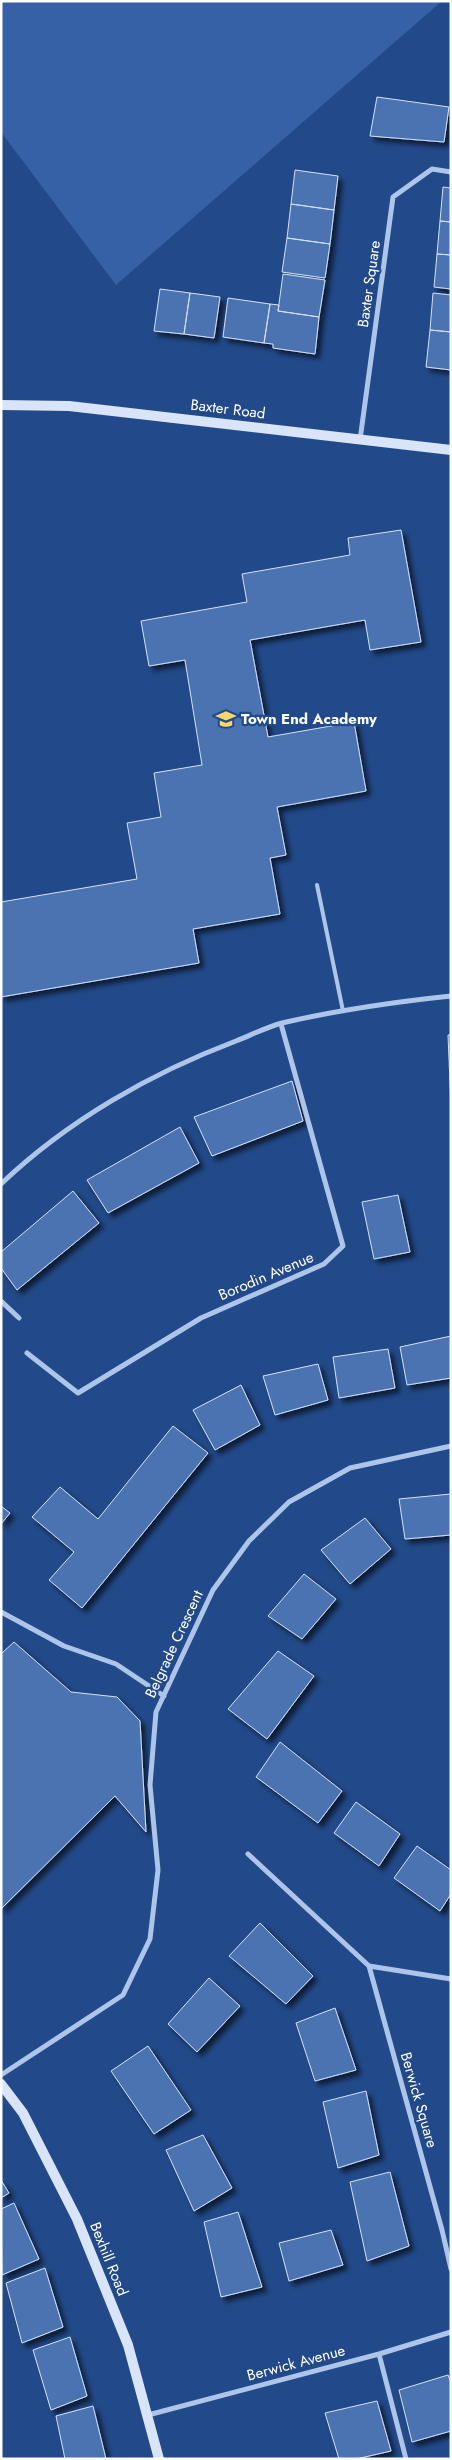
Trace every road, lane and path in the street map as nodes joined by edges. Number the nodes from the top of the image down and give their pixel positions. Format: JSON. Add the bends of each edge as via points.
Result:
{"nodes":[{"id":1,"x":451,"y":172,"type":"edge"},
{"id":2,"x":1,"y":405,"type":"edge"},
{"id":3,"x":360,"y":440,"type":"junction"},
{"id":4,"x":451,"y":450,"type":"edge"},
{"id":5,"x":317,"y":886,"type":"dead end"},
{"id":6,"x":451,"y":996,"type":"edge"},
{"id":7,"x":343,"y":1012,"type":"junction"},
{"id":8,"x":280,"y":1024,"type":"junction"},
{"id":9,"x":1,"y":1184,"type":"edge"},
{"id":10,"x":1,"y":1301,"type":"edge"},
{"id":11,"x":19,"y":1318,"type":"dead end"},
{"id":12,"x":27,"y":1353,"type":"dead end"},
{"id":13,"x":451,"y":1446,"type":"edge"},
{"id":14,"x":1,"y":1612,"type":"edge"},
{"id":15,"x":164,"y":1696,"type":"junction"},
{"id":16,"x":248,"y":1854,"type":"dead end"},
{"id":17,"x":369,"y":1966,"type":"junction"},
{"id":18,"x":451,"y":1979,"type":"edge"},
{"id":19,"x":1,"y":2075,"type":"edge"},
{"id":20,"x":1,"y":2084,"type":"edge"},
{"id":21,"x":451,"y":2269,"type":"edge"},
{"id":22,"x":451,"y":2332,"type":"edge"},
{"id":23,"x":379,"y":2354,"type":"junction"},
{"id":24,"x":147,"y":2415,"type":"junction"},
{"id":25,"x":159,"y":2459,"type":"edge"},
{"id":26,"x":406,"y":2459,"type":"edge"}],
"edges":[{"from":1,"to":3,"type":"street","name":"Baxter Square","via":[[432,169],[393,197]]},
{"from":2,"to":3,"type":"street","name":"Baxter Road","via":[[70,406]]},
{"from":3,"to":4,"type":"street","name":"Baxter Road"},
{"from":5,"to":7,"type":"lane"},
{"from":6,"to":7,"type":"street","via":[[384,1003]]},
{"from":7,"to":8,"type":"street"},
{"from":8,"to":9,"type":"street","via":[[203,1053],[117,1097],[32,1154]]},
{"from":8,"to":12,"type":"street","name":"Borodin Avenue","via":[[343,1246],[324,1264],[201,1318],[78,1393]]},
{"from":10,"to":11,"type":"street"},
{"from":13,"to":15,"type":"street","name":"Belgrade Crescent","via":[[350,1468],[289,1502],[249,1541],[213,1590]]},
{"from":14,"to":15,"type":"street","via":[[64,1646],[116,1664]]},
{"from":15,"to":19,"type":"street","name":"Belgrade Crescent","via":[[156,1712],[150,1785],[158,1870],[150,1939],[123,1995]]},
{"from":16,"to":17,"type":"street"},
{"from":17,"to":18,"type":"street"},
{"from":17,"to":21,"type":"street","name":"Berwick Square"},
{"from":20,"to":24,"type":"street","name":"Bexhill Road","via":[[23,2113],[77,2219],[128,2345]]},
{"from":22,"to":23,"type":"street","name":"Berwick Avenue"},
{"from":23,"to":24,"type":"street","name":"Berwick Avenue"},
{"from":23,"to":26,"type":"street"},
{"from":24,"to":25,"type":"street","name":"Bexhill Road"}]}
